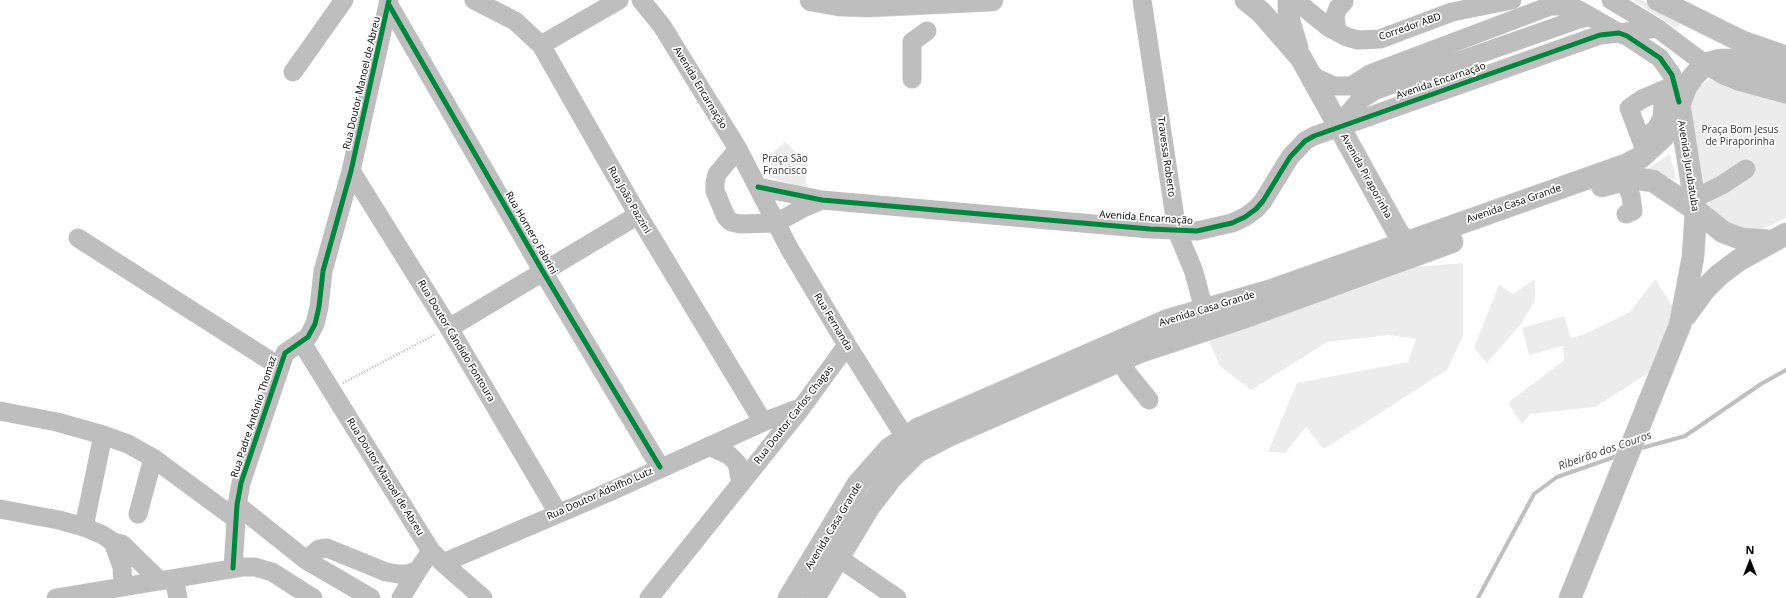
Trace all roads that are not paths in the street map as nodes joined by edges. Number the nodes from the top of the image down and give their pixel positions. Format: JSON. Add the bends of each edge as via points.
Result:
{"nodes":[{"id":1,"x":344,"y":0,"type":"edge"},
{"id":2,"x":474,"y":0,"type":"edge"},
{"id":3,"x":619,"y":0,"type":"edge"},
{"id":4,"x":641,"y":0,"type":"edge"},
{"id":5,"x":652,"y":0,"type":"edge"},
{"id":6,"x":811,"y":0,"type":"edge"},
{"id":7,"x":992,"y":0,"type":"edge"},
{"id":8,"x":1142,"y":0,"type":"edge"},
{"id":9,"x":1246,"y":0,"type":"edge"},
{"id":10,"x":1289,"y":0,"type":"edge"},
{"id":11,"x":1295,"y":0,"type":"edge"},
{"id":12,"x":1611,"y":0,"type":"edge"},
{"id":13,"x":1658,"y":0,"type":"edge"},
{"id":14,"x":1343,"y":1,"type":"edge"},
{"id":15,"x":1504,"y":1,"type":"edge"},
{"id":16,"x":917,"y":2,"type":"edge"},
{"id":17,"x":389,"y":3,"type":"edge"},
{"id":18,"x":1591,"y":17,"type":"junction"},
{"id":19,"x":662,"y":26,"type":"junction"},
{"id":20,"x":1657,"y":28,"type":"junction"},
{"id":21,"x":927,"y":30,"type":"dead end"},
{"id":22,"x":1337,"y":32,"type":"junction"},
{"id":23,"x":1619,"y":33,"type":"junction"},
{"id":24,"x":541,"y":45,"type":"junction"},
{"id":25,"x":1786,"y":57,"type":"edge"},
{"id":26,"x":1705,"y":64,"type":"junction"},
{"id":27,"x":1305,"y":65,"type":"junction"},
{"id":28,"x":293,"y":72,"type":"dead end"},
{"id":29,"x":1786,"y":77,"type":"edge"},
{"id":30,"x":912,"y":80,"type":"dead end"},
{"id":31,"x":1373,"y":82,"type":"junction"},
{"id":32,"x":1671,"y":93,"type":"junction"},
{"id":33,"x":1786,"y":94,"type":"edge"},
{"id":34,"x":1338,"y":126,"type":"junction"},
{"id":35,"x":1644,"y":148,"type":"junction"},
{"id":36,"x":738,"y":149,"type":"junction"},
{"id":37,"x":1746,"y":169,"type":"dead end"},
{"id":38,"x":351,"y":171,"type":"junction"},
{"id":39,"x":1624,"y":180,"type":"junction"},
{"id":40,"x":758,"y":187,"type":"junction"},
{"id":41,"x":822,"y":200,"type":"junction"},
{"id":42,"x":1696,"y":204,"type":"junction"},
{"id":43,"x":1626,"y":214,"type":"dead end"},
{"id":44,"x":638,"y":215,"type":"junction"},
{"id":45,"x":776,"y":223,"type":"junction"},
{"id":46,"x":1177,"y":231,"type":"junction"},
{"id":47,"x":78,"y":238,"type":"dead end"},
{"id":48,"x":1778,"y":238,"type":"edge"},
{"id":49,"x":1410,"y":249,"type":"junction"},
{"id":50,"x":542,"y":270,"type":"junction"},
{"id":51,"x":1204,"y":310,"type":"junction"},
{"id":52,"x":1680,"y":325,"type":"junction"},
{"id":53,"x":448,"y":328,"type":"junction"},
{"id":54,"x":302,"y":343,"type":"junction"},
{"id":55,"x":847,"y":345,"type":"junction"},
{"id":56,"x":1115,"y":352,"type":"junction"},
{"id":57,"x":280,"y":367,"type":"junction"},
{"id":58,"x":1149,"y":400,"type":"dead end"},
{"id":59,"x":802,"y":407,"type":"junction"},
{"id":60,"x":0,"y":411,"type":"edge"},
{"id":61,"x":763,"y":422,"type":"junction"},
{"id":62,"x":103,"y":435,"type":"junction"},
{"id":63,"x":911,"y":444,"type":"junction"},
{"id":64,"x":709,"y":446,"type":"junction"},
{"id":65,"x":153,"y":458,"type":"junction"},
{"id":66,"x":660,"y":467,"type":"junction"},
{"id":67,"x":741,"y":484,"type":"junction"},
{"id":68,"x":0,"y":509,"type":"edge"},
{"id":69,"x":237,"y":512,"type":"junction"},
{"id":70,"x":558,"y":513,"type":"junction"},
{"id":71,"x":138,"y":514,"type":"dead end"},
{"id":72,"x":84,"y":527,"type":"junction"},
{"id":73,"x":113,"y":542,"type":"junction"},
{"id":74,"x":437,"y":557,"type":"junction"},
{"id":75,"x":839,"y":558,"type":"junction"},
{"id":76,"x":306,"y":560,"type":"junction"},
{"id":77,"x":234,"y":568,"type":"junction"},
{"id":78,"x":418,"y":570,"type":"junction"},
{"id":79,"x":167,"y":580,"type":"junction"},
{"id":80,"x":122,"y":586,"type":"junction"},
{"id":81,"x":56,"y":598,"type":"edge"},
{"id":82,"x":178,"y":598,"type":"edge"},
{"id":83,"x":313,"y":598,"type":"edge"},
{"id":84,"x":371,"y":598,"type":"edge"},
{"id":85,"x":401,"y":598,"type":"edge"},
{"id":86,"x":483,"y":598,"type":"edge"},
{"id":87,"x":649,"y":598,"type":"edge"},
{"id":88,"x":789,"y":598,"type":"edge"},
{"id":89,"x":814,"y":598,"type":"edge"},
{"id":90,"x":897,"y":598,"type":"edge"},
{"id":91,"x":1570,"y":598,"type":"edge"}],
"edges":[{"from":1,"to":28,"type":"street"},
{"from":2,"to":24,"type":"street","name":"Rua João Pazzini","via":[[515,21]]},
{"from":3,"to":24,"type":"street"},
{"from":4,"to":19,"type":"street","name":"Avenida Encarnação"},
{"from":5,"to":19,"type":"street","name":"Avenida Encarnação"},
{"from":6,"to":16,"type":"main road","via":[[839,5],[869,6]]},
{"from":7,"to":16,"type":"main road"},
{"from":8,"to":46,"type":"street","name":"Travessa Roberto"},
{"from":9,"to":27,"type":"main road","name":"Avenida Piraporinha","via":[[1262,12]]},
{"from":10,"to":27,"type":"main road","via":[[1289,21]]},
{"from":11,"to":22,"type":"street","name":"Corredor ABD"},
{"from":12,"to":20,"type":"street"},
{"from":13,"to":25,"type":"main road","via":[[1742,42]]},
{"from":14,"to":22,"type":"street","via":[[1335,16]]},
{"from":15,"to":22,"type":"street","name":"Corredor ABD","via":[[1452,12],[1380,39],[1358,40]]},
{"from":17,"to":38,"type":"street","name":"Rua Doutor Manoel de Abreu"},
{"from":17,"to":50,"type":"street","name":"Rua Homero Fabrini"},
{"from":18,"to":23,"type":"street"},
{"from":18,"to":31,"type":"street"},
{"from":18,"to":31,"type":"street","via":[[1569,6],[1550,6]]},
{"from":19,"to":36,"type":"street","name":"Avenida Encarnação"},
{"from":20,"to":23,"type":"street","name":"Avenida Encarnação"},
{"from":20,"to":26,"type":"street"},
{"from":21,"to":30,"type":"street","via":[[912,42]]},
{"from":23,"to":32,"type":"street","via":[[1635,40],[1667,66]]},
{"from":23,"to":34,"type":"street","name":"Avenida Encarnação","via":[[1594,36]]},
{"from":24,"to":44,"type":"street","name":"Rua João Pazzini"},
{"from":26,"to":29,"type":"main road","via":[[1731,60]]},
{"from":26,"to":32,"type":"main road","via":[[1693,77]]},
{"from":26,"to":33,"type":"street","via":[[1738,81]]},
{"from":27,"to":31,"type":"street","via":[[1325,83],[1342,87]]},
{"from":27,"to":34,"type":"main road","name":"Avenida Piraporinha"},
{"from":31,"to":34,"type":"street","name":"Avenida Encarnação"},
{"from":32,"to":35,"type":"main road","name":"Avenida Casa Grande","via":[[1675,116],[1663,137]]},
{"from":32,"to":35,"type":"street","via":[[1642,99],[1629,108]]},
{"from":32,"to":42,"type":"main road","name":"Avenida Jurubatuba"},
{"from":34,"to":46,"type":"street","name":"Avenida Encarnação","via":[[1314,136],[1298,147],[1263,201],[1251,213],[1232,223],[1214,228]]},
{"from":34,"to":49,"type":"main road","name":"Avenida Piraporinha","via":[[1398,233]]},
{"from":35,"to":49,"type":"main road","name":"Avenida Casa Grande","via":[[1628,164]]},
{"from":36,"to":40,"type":"street","name":"Avenida Encarnação"},
{"from":36,"to":45,"type":"street","name":"Avenida Encarnação","via":[[717,174],[715,183],[715,191],[726,216],[731,222],[740,224]]},
{"from":37,"to":42,"type":"street"},
{"from":38,"to":53,"type":"street","name":"Rua Doutor Cândido Fontoura"},
{"from":38,"to":54,"type":"street","name":"Rua Padre Antônio Thomaz","via":[[323,271],[315,324]]},
{"from":39,"to":42,"type":"main road","name":"Avenida Casa Grande","via":[[1639,178],[1653,181]]},
{"from":39,"to":43,"type":"street","via":[[1631,196],[1633,211]]},
{"from":39,"to":49,"type":"main road","name":"Avenida Casa Grande"},
{"from":40,"to":41,"type":"street","name":"Avenida Encarnação"},
{"from":40,"to":45,"type":"street","name":"Rua Fernanda"},
{"from":41,"to":45,"type":"street","name":"Avenida Encarnação"},
{"from":41,"to":46,"type":"street","name":"Avenida Encarnação"},
{"from":42,"to":48,"type":"main road","via":[[1713,224],[1731,236],[1755,241]]},
{"from":42,"to":52,"type":"main road","name":"Avenida Jurubatuba","via":[[1693,257]]},
{"from":44,"to":50,"type":"street"},
{"from":44,"to":61,"type":"street","name":"Rua João Pazzini"},
{"from":45,"to":55,"type":"street","name":"Rua Fernanda"},
{"from":46,"to":51,"type":"street","name":"Travessa Roberto","via":[[1194,272]]},
{"from":47,"to":57,"type":"street"},
{"from":48,"to":52,"type":"main road","name":"Avenida Jurubatuba","via":[[1719,274],[1705,289]]},
{"from":49,"to":51,"type":"main road","name":"Avenida Casa Grande"},
{"from":49,"to":56,"type":"main road","name":"Avenida Casa Grande","via":[[1251,315],[1169,341]]},
{"from":50,"to":53,"type":"street"},
{"from":50,"to":66,"type":"street","name":"Rua Homero Fabrini"},
{"from":51,"to":56,"type":"main road","name":"Avenida Casa Grande","via":[[1168,320]]},
{"from":52,"to":91,"type":"main road","name":"Avenida Jurubatuba"},
{"from":53,"to":70,"type":"street","name":"Rua Doutor Cândido Fontoura"},
{"from":54,"to":57,"type":"street","name":"Rua Padre Antônio Thomaz","via":[[284,353]]},
{"from":54,"to":74,"type":"street","name":"Rua Doutor Manoel de Abreu"},
{"from":55,"to":59,"type":"street","name":"Rua Doutor Carlos Chagas"},
{"from":55,"to":63,"type":"street","name":"Rua Fernanda"},
{"from":56,"to":58,"type":"street"},
{"from":56,"to":63,"type":"main road","name":"Avenida Casa Grande","via":[[948,436]]},
{"from":57,"to":69,"type":"street","name":"Rua Padre Antônio Thomaz","via":[[241,483]]},
{"from":59,"to":61,"type":"street","name":"Rua Doutor Adolfho Lutz"},
{"from":59,"to":67,"type":"street","name":"Rua Doutor Carlos Chagas"},
{"from":60,"to":62,"type":"street","via":[[57,422]]},
{"from":61,"to":64,"type":"street","name":"Rua Doutor Adolfho Lutz"},
{"from":62,"to":65,"type":"street","via":[[128,444]]},
{"from":62,"to":72,"type":"street"},
{"from":63,"to":75,"type":"main road","name":"Avenida Casa Grande"},
{"from":63,"to":88,"type":"main road","name":"Avenida Casa Grande","via":[[873,465],[858,484]]},
{"from":64,"to":66,"type":"street","name":"Rua Doutor Adolfho Lutz"},
{"from":64,"to":67,"type":"street","via":[[729,455],[737,463]]},
{"from":65,"to":69,"type":"street"},
{"from":65,"to":71,"type":"street"},
{"from":66,"to":70,"type":"street","name":"Rua Doutor Adolfho Lutz"},
{"from":67,"to":87,"type":"street","name":"Rua Doutor Carlos Chagas"},
{"from":68,"to":72,"type":"street"},
{"from":69,"to":76,"type":"street"},
{"from":69,"to":77,"type":"street","name":"Rua Padre Antônio Thomaz"},
{"from":70,"to":74,"type":"street","name":"Rua Doutor Adolfho Lutz"},
{"from":72,"to":73,"type":"street"},
{"from":73,"to":79,"type":"street","via":[[122,544]]},
{"from":73,"to":80,"type":"street","via":[[122,567]]},
{"from":74,"to":78,"type":"street"},
{"from":74,"to":86,"type":"street","name":"Rua Doutor Manoel de Abreu"},
{"from":75,"to":89,"type":"main road","name":"Avenida Casa Grande"},
{"from":75,"to":90,"type":"street"},
{"from":76,"to":78,"type":"street","via":[[319,549],[327,548],[386,572],[398,574]]},
{"from":76,"to":84,"type":"street"},
{"from":77,"to":79,"type":"street"},
{"from":77,"to":83,"type":"street","via":[[255,567],[272,572]]},
{"from":78,"to":85,"type":"street"},
{"from":79,"to":80,"type":"street"},
{"from":79,"to":82,"type":"street"},
{"from":80,"to":81,"type":"street"}]}
